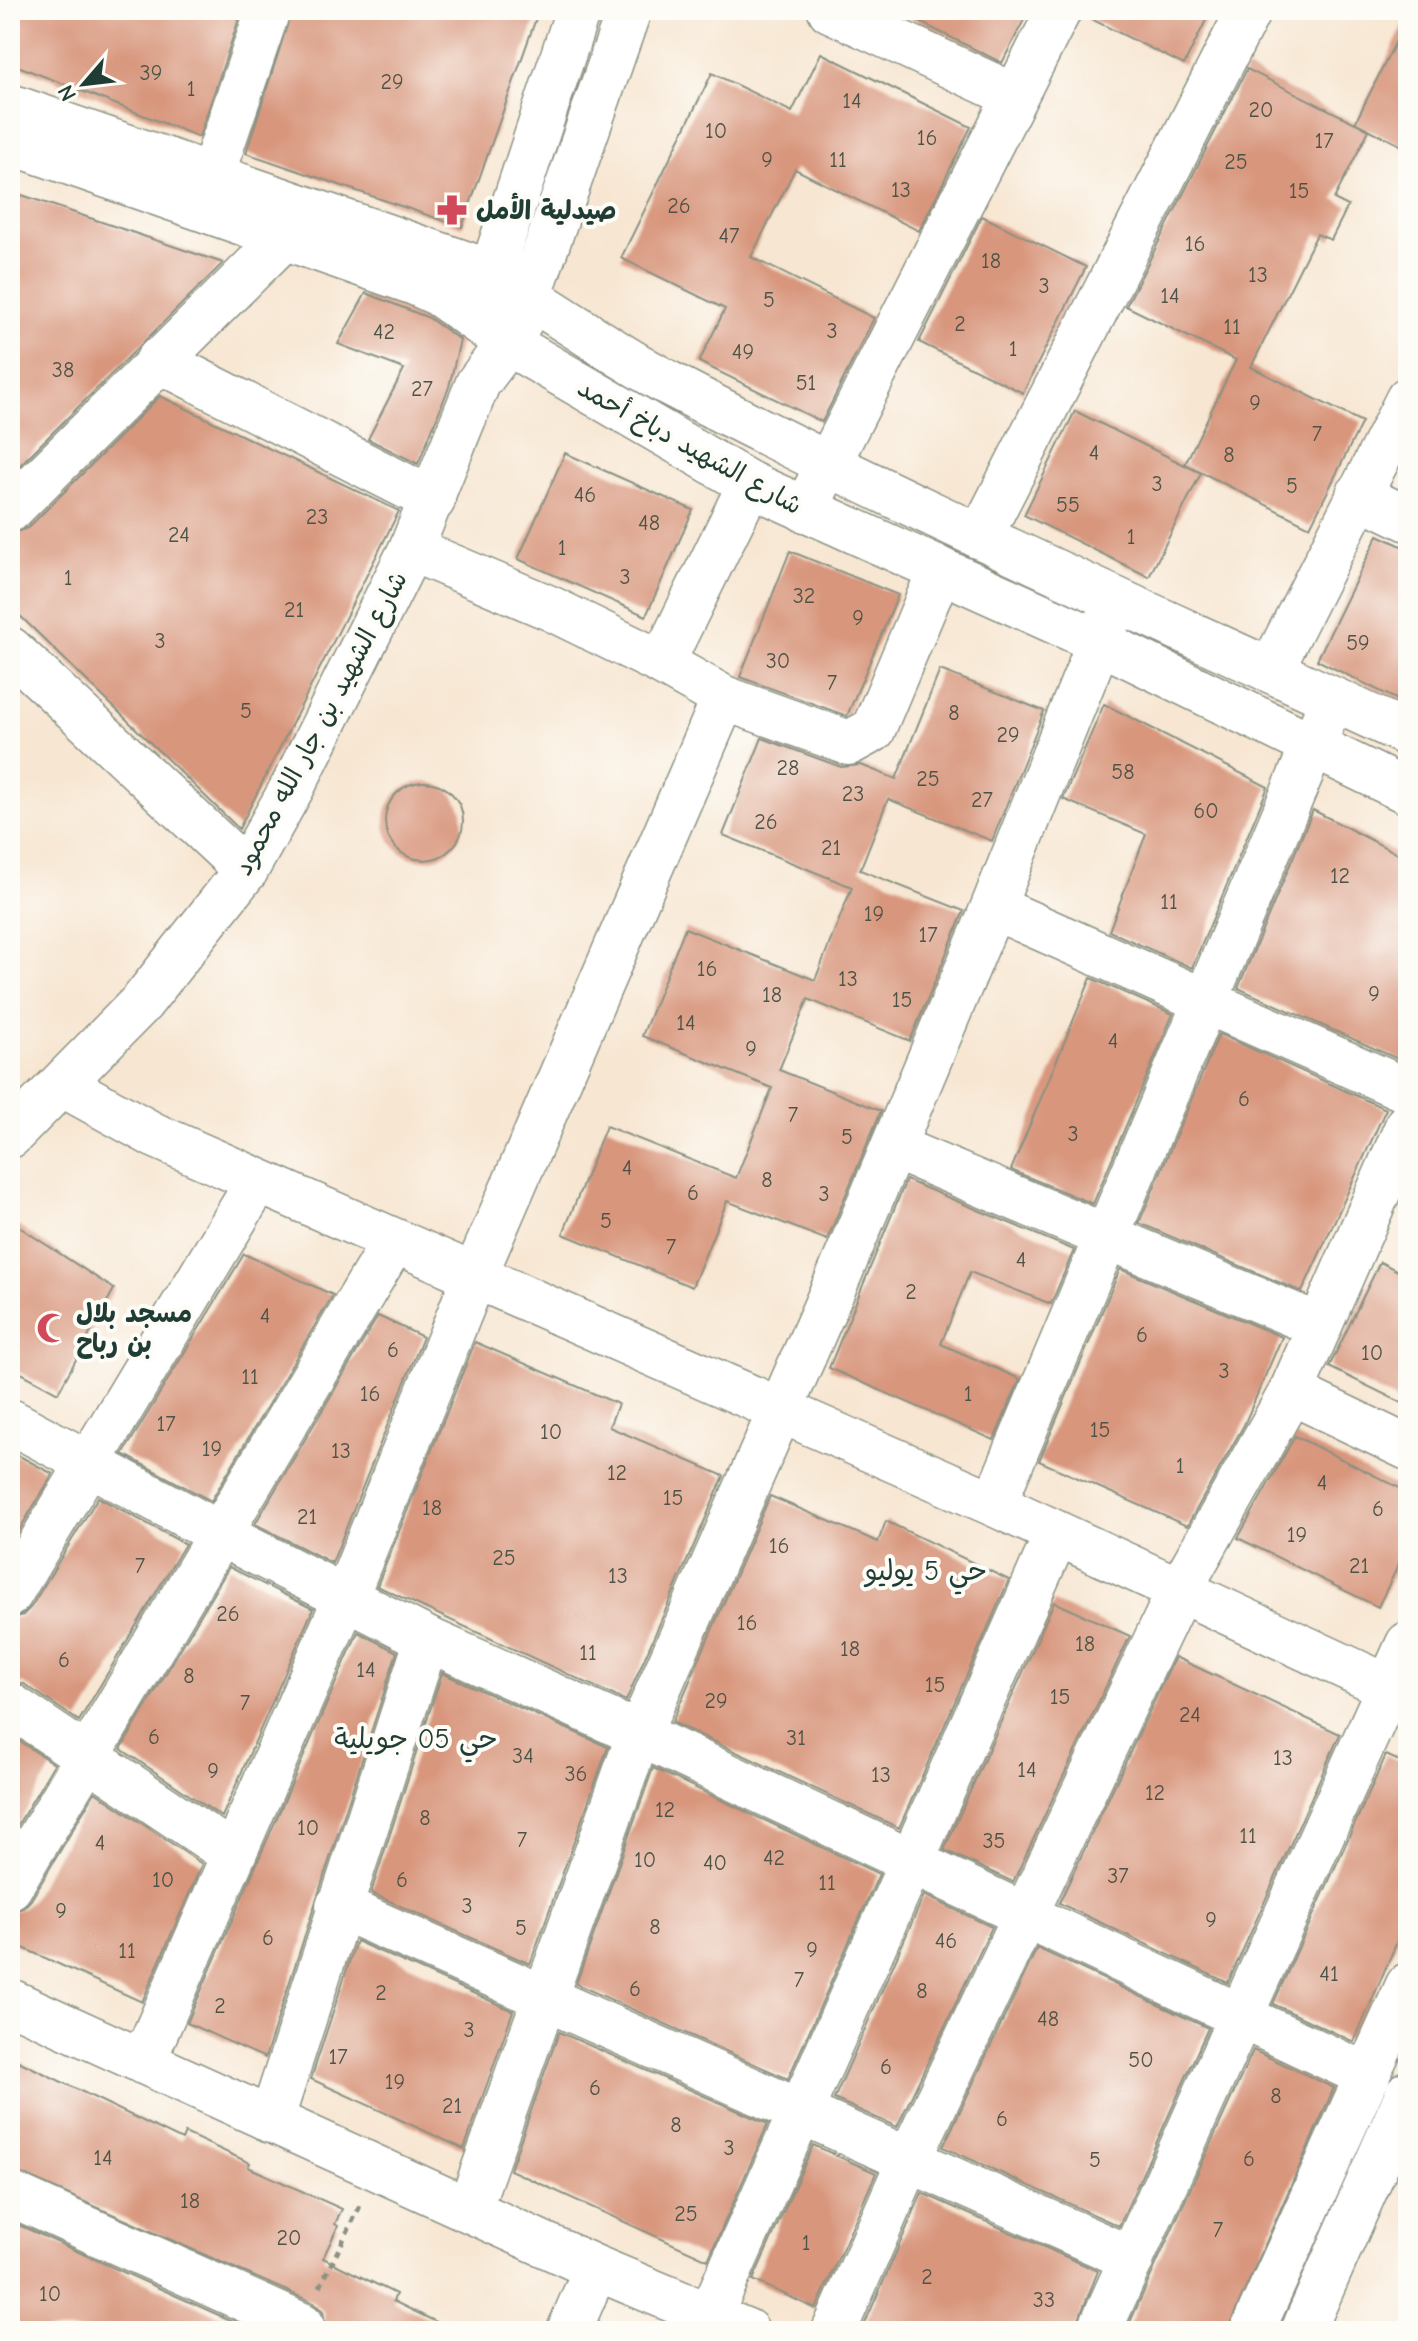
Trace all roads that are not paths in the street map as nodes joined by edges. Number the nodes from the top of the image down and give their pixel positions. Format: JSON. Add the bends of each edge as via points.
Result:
{"nodes":[{"id":1,"x":268,"y":10,"type":"edge"},
{"id":2,"x":578,"y":10,"type":"edge"},
{"id":3,"x":629,"y":10,"type":"edge"},
{"id":4,"x":830,"y":10,"type":"edge"},
{"id":5,"x":1059,"y":10,"type":"edge"},
{"id":6,"x":1249,"y":10,"type":"edge"},
{"id":7,"x":1015,"y":96,"type":"junction"},
{"id":8,"x":10,"y":106,"type":"edge"},
{"id":9,"x":10,"y":142,"type":"edge"},
{"id":10,"x":212,"y":175,"type":"junction"},
{"id":11,"x":284,"y":238,"type":"junction"},
{"id":12,"x":490,"y":274,"type":"junction"},
{"id":13,"x":529,"y":299,"type":"junction"},
{"id":14,"x":493,"y":332,"type":"junction"},
{"id":15,"x":158,"y":360,"type":"junction"},
{"id":16,"x":1408,"y":399,"type":"edge"},
{"id":17,"x":828,"y":464,"type":"junction"},
{"id":18,"x":750,"y":484,"type":"junction"},
{"id":19,"x":1358,"y":495,"type":"junction"},
{"id":20,"x":433,"y":500,"type":"junction"},
{"id":21,"x":10,"y":510,"type":"edge"},
{"id":22,"x":805,"y":510,"type":"junction"},
{"id":23,"x":1408,"y":519,"type":"edge"},
{"id":24,"x":980,"y":537,"type":"junction"},
{"id":25,"x":411,"y":549,"type":"junction"},
{"id":26,"x":940,"y":570,"type":"junction"},
{"id":27,"x":1116,"y":599,"type":"junction"},
{"id":28,"x":1098,"y":641,"type":"junction"},
{"id":29,"x":10,"y":649,"type":"edge"},
{"id":30,"x":662,"y":663,"type":"junction"},
{"id":31,"x":1271,"y":670,"type":"junction"},
{"id":32,"x":724,"y":698,"type":"junction"},
{"id":33,"x":1332,"y":700,"type":"junction"},
{"id":34,"x":1408,"y":733,"type":"edge"},
{"id":35,"x":1314,"y":744,"type":"junction"},
{"id":36,"x":1408,"y":792,"type":"edge"},
{"id":37,"x":246,"y":870,"type":"junction"},
{"id":38,"x":993,"y":907,"type":"junction"},
{"id":39,"x":1206,"y":1002,"type":"junction"},
{"id":40,"x":63,"y":1085,"type":"junction"},
{"id":41,"x":1408,"y":1091,"type":"edge"},
{"id":42,"x":1407,"y":1131,"type":"edge"},
{"id":43,"x":10,"y":1136,"type":"edge"},
{"id":44,"x":893,"y":1147,"type":"junction"},
{"id":45,"x":258,"y":1181,"type":"junction"},
{"id":46,"x":1107,"y":1237,"type":"junction"},
{"id":47,"x":394,"y":1241,"type":"junction"},
{"id":48,"x":475,"y":1275,"type":"junction"},
{"id":49,"x":1320,"y":1326,"type":"junction"},
{"id":50,"x":1291,"y":1392,"type":"junction"},
{"id":51,"x":779,"y":1408,"type":"junction"},
{"id":52,"x":10,"y":1421,"type":"edge"},
{"id":53,"x":1408,"y":1448,"type":"edge"},
{"id":54,"x":90,"y":1463,"type":"junction"},
{"id":55,"x":994,"y":1504,"type":"junction"},
{"id":56,"x":1057,"y":1533,"type":"junction"},
{"id":57,"x":222,"y":1535,"type":"junction"},
{"id":58,"x":1180,"y":1589,"type":"junction"},
{"id":59,"x":10,"y":1594,"type":"edge"},
{"id":60,"x":345,"y":1599,"type":"junction"},
{"id":61,"x":427,"y":1639,"type":"junction"},
{"id":62,"x":1408,"y":1644,"type":"edge"},
{"id":63,"x":1398,"y":1691,"type":"edge"},
{"id":64,"x":10,"y":1705,"type":"edge"},
{"id":65,"x":639,"y":1734,"type":"junction"},
{"id":66,"x":88,"y":1757,"type":"junction"},
{"id":67,"x":232,"y":1854,"type":"junction"},
{"id":68,"x":913,"y":1864,"type":"junction"},
{"id":69,"x":10,"y":1887,"type":"edge"},
{"id":70,"x":338,"y":1906,"type":"junction"},
{"id":71,"x":1026,"y":1917,"type":"junction"},
{"id":72,"x":1408,"y":1985,"type":"edge"},
{"id":73,"x":544,"y":1996,"type":"junction"},
{"id":74,"x":10,"y":2001,"type":"edge"},
{"id":75,"x":1241,"y":2016,"type":"junction"},
{"id":76,"x":143,"y":2062,"type":"junction"},
{"id":77,"x":1368,"y":2076,"type":"junction"},
{"id":78,"x":1408,"y":2093,"type":"edge"},
{"id":79,"x":800,"y":2109,"type":"junction"},
{"id":80,"x":271,"y":2121,"type":"junction"},
{"id":81,"x":910,"y":2158,"type":"junction"},
{"id":82,"x":1395,"y":2161,"type":"edge"},
{"id":83,"x":10,"y":2194,"type":"edge"},
{"id":84,"x":469,"y":2210,"type":"junction"},
{"id":85,"x":1132,"y":2259,"type":"junction"},
{"id":86,"x":596,"y":2268,"type":"junction"},
{"id":87,"x":728,"y":2323,"type":"edge"},
{"id":88,"x":302,"y":2325,"type":"road end"},
{"id":89,"x":569,"y":2331,"type":"edge"},
{"id":90,"x":834,"y":2331,"type":"edge"},
{"id":91,"x":1099,"y":2331,"type":"edge"},
{"id":92,"x":1252,"y":2331,"type":"edge"},
{"id":93,"x":1303,"y":2331,"type":"edge"}],
"edges":[{"from":1,"to":10,"type":"street"},
{"from":2,"to":12,"type":"street","name":"شارع الشهيد بن جار الله محمود"},
{"from":3,"to":13,"type":"street","name":"شارع الشهيد بن جار الله محمود"},
{"from":4,"to":7,"type":"street"},
{"from":5,"to":7,"type":"street"},
{"from":6,"to":24,"type":"street"},
{"from":7,"to":17,"type":"street"},
{"from":8,"to":10,"type":"street","name":"شارع الشهيد دباخ أحمد"},
{"from":9,"to":11,"type":"street","name":"شارع الشهيد دباخ أحمد"},
{"from":10,"to":12,"type":"street","name":"شارع الشهيد دباخ أحمد"},
{"from":11,"to":14,"type":"street","name":"شارع الشهيد دباخ أحمد","via":[[415,283]]},
{"from":11,"to":15,"type":"street"},
{"from":12,"to":13,"type":"street","name":"شارع الشهيد دباخ أحمد"},
{"from":12,"to":14,"type":"street","name":"شارع الشهيد بن جار الله محمود"},
{"from":13,"to":14,"type":"street","name":"شارع الشهيد بن جار الله محمود"},
{"from":13,"to":17,"type":"street","name":"شارع الشهيد دباخ أحمد","via":[[617,356]]},
{"from":14,"to":18,"type":"street","name":"شارع الشهيد دباخ أحمد"},
{"from":14,"to":20,"type":"street","name":"شارع الشهيد بن جار الله محمود"},
{"from":15,"to":20,"type":"street"},
{"from":15,"to":21,"type":"street"},
{"from":16,"to":19,"type":"street"},
{"from":17,"to":22,"type":"street"},
{"from":17,"to":24,"type":"street","name":"شارع الشهيد دباخ أحمد"},
{"from":18,"to":22,"type":"street","name":"شارع الشهيد دباخ أحمد"},
{"from":18,"to":30,"type":"street"},
{"from":19,"to":23,"type":"street"},
{"from":19,"to":31,"type":"street"},
{"from":20,"to":25,"type":"street","name":"شارع الشهيد بن جار الله محمود"},
{"from":22,"to":26,"type":"street","name":"شارع الشهيد دباخ أحمد"},
{"from":24,"to":27,"type":"street","name":"شارع الشهيد دباخ أحمد"},
{"from":25,"to":30,"type":"street"},
{"from":25,"to":37,"type":"street","name":"شارع الشهيد بن جار الله محمود"},
{"from":26,"to":28,"type":"street","name":"شارع الشهيد دباخ أحمد"},
{"from":26,"to":32,"type":"street","via":[[873,730],[849,743]]},
{"from":27,"to":28,"type":"street"},
{"from":27,"to":31,"type":"street","name":"شارع الشهيد دباخ أحمد"},
{"from":28,"to":35,"type":"street","name":"شارع الشهيد دباخ أحمد"},
{"from":28,"to":38,"type":"street"},
{"from":29,"to":37,"type":"street"},
{"from":30,"to":32,"type":"street"},
{"from":31,"to":33,"type":"street","name":"شارع الشهيد دباخ أحمد"},
{"from":32,"to":48,"type":"street"},
{"from":33,"to":34,"type":"street","name":"شارع الشهيد دباخ أحمد"},
{"from":33,"to":35,"type":"street"},
{"from":35,"to":36,"type":"street","name":"شارع الشهيد دباخ أحمد"},
{"from":35,"to":39,"type":"street"},
{"from":37,"to":40,"type":"street","name":"شارع الشهيد بن جار الله محمود","via":[[151,991]]},
{"from":38,"to":39,"type":"street"},
{"from":38,"to":44,"type":"street"},
{"from":39,"to":41,"type":"street"},
{"from":39,"to":46,"type":"street"},
{"from":40,"to":43,"type":"street","name":"شارع الشهيد بن جار الله محمود"},
{"from":40,"to":45,"type":"street","via":[[154,1135]]},
{"from":42,"to":49,"type":"street"},
{"from":44,"to":46,"type":"street"},
{"from":44,"to":51,"type":"street"},
{"from":45,"to":47,"type":"street"},
{"from":45,"to":54,"type":"street"},
{"from":46,"to":49,"type":"street"},
{"from":46,"to":55,"type":"street"},
{"from":47,"to":48,"type":"street"},
{"from":47,"to":57,"type":"street"},
{"from":48,"to":51,"type":"street"},
{"from":48,"to":60,"type":"street"},
{"from":49,"to":50,"type":"street"},
{"from":50,"to":53,"type":"street"},
{"from":50,"to":58,"type":"street"},
{"from":51,"to":55,"type":"street"},
{"from":51,"to":65,"type":"street"},
{"from":52,"to":54,"type":"street"},
{"from":54,"to":57,"type":"street"},
{"from":54,"to":59,"type":"street"},
{"from":55,"to":56,"type":"street"},
{"from":56,"to":58,"type":"street"},
{"from":56,"to":68,"type":"street"},
{"from":57,"to":60,"type":"street"},
{"from":57,"to":66,"type":"street"},
{"from":58,"to":63,"type":"street"},
{"from":58,"to":71,"type":"street"},
{"from":60,"to":61,"type":"street"},
{"from":60,"to":67,"type":"street"},
{"from":61,"to":65,"type":"street"},
{"from":61,"to":70,"type":"street"},
{"from":62,"to":63,"type":"street"},
{"from":63,"to":75,"type":"street"},
{"from":64,"to":66,"type":"street"},
{"from":65,"to":68,"type":"street"},
{"from":65,"to":73,"type":"street"},
{"from":66,"to":67,"type":"street"},
{"from":66,"to":69,"type":"street"},
{"from":67,"to":76,"type":"street"},
{"from":68,"to":71,"type":"street"},
{"from":68,"to":79,"type":"street"},
{"from":70,"to":73,"type":"street"},
{"from":70,"to":80,"type":"street"},
{"from":71,"to":75,"type":"street"},
{"from":71,"to":81,"type":"street"},
{"from":72,"to":77,"type":"street"},
{"from":73,"to":79,"type":"street"},
{"from":73,"to":84,"type":"street"},
{"from":74,"to":76,"type":"street"},
{"from":75,"to":77,"type":"street"},
{"from":75,"to":85,"type":"street"},
{"from":76,"to":80,"type":"street"},
{"from":77,"to":92,"type":"street"},
{"from":78,"to":82,"type":"street"},
{"from":79,"to":81,"type":"street"},
{"from":79,"to":87,"type":"street"},
{"from":80,"to":84,"type":"street"},
{"from":81,"to":85,"type":"street"},
{"from":81,"to":90,"type":"street"},
{"from":82,"to":93,"type":"street"},
{"from":83,"to":88,"type":"street"},
{"from":84,"to":86,"type":"street"},
{"from":85,"to":91,"type":"street"},
{"from":86,"to":87,"type":"street"},
{"from":86,"to":89,"type":"street"}]}
